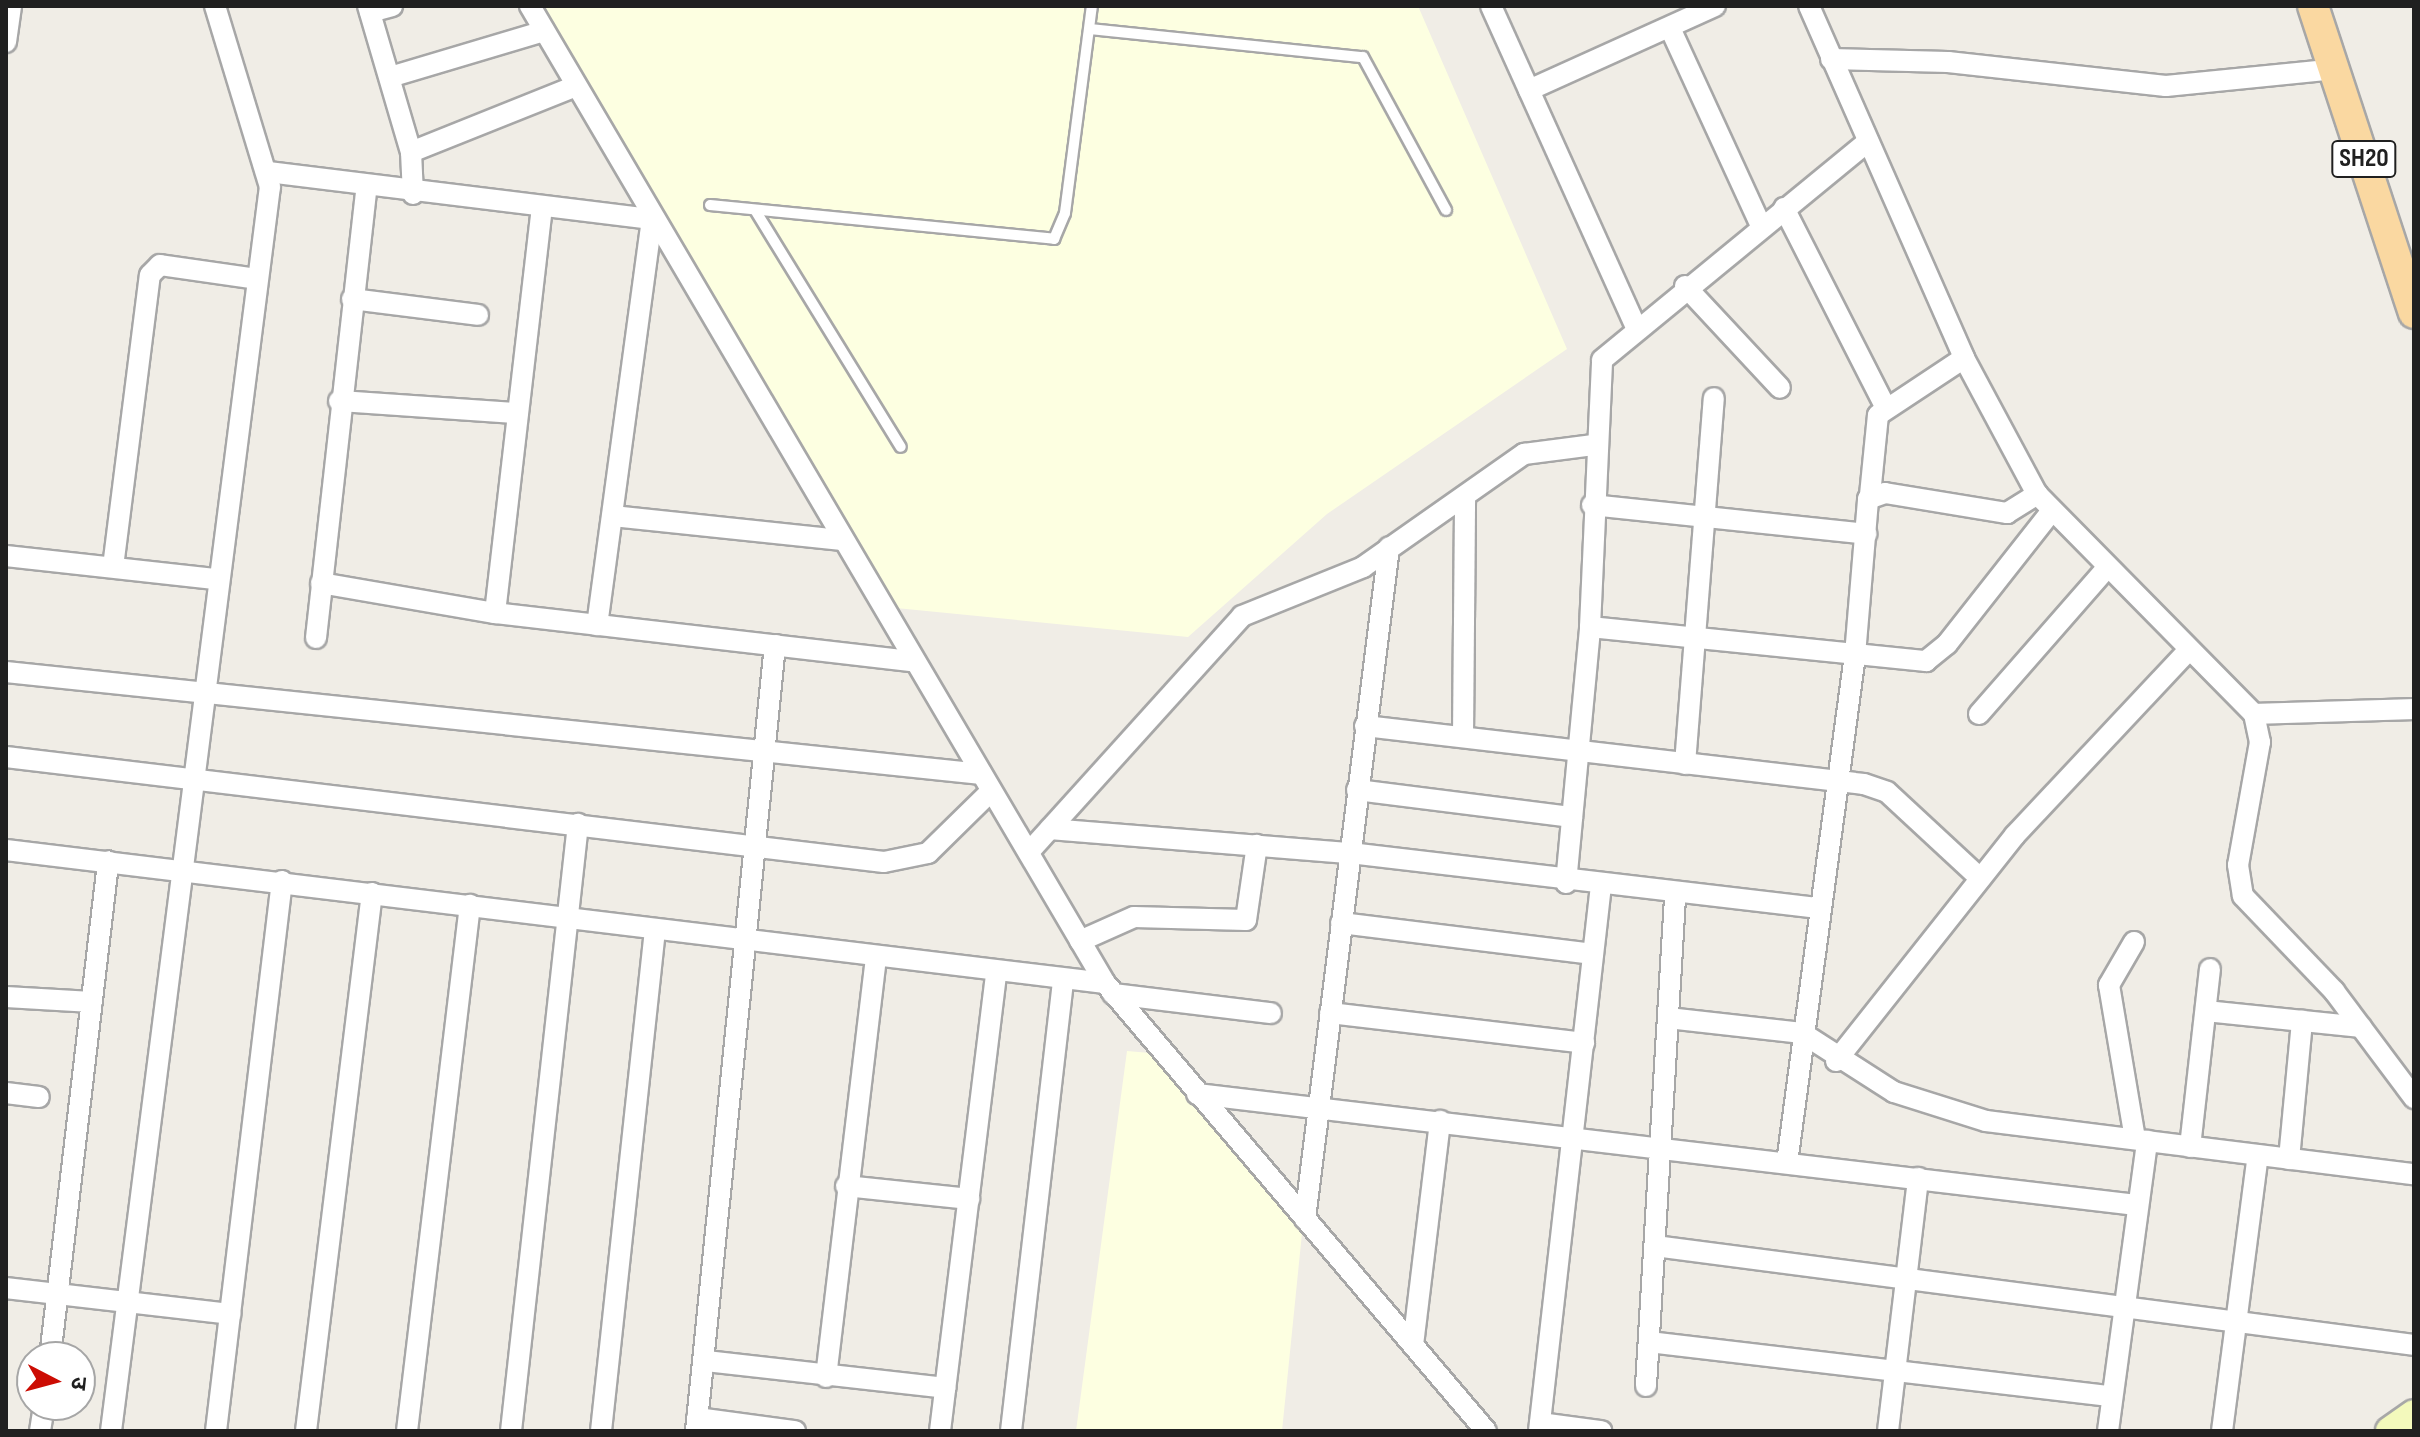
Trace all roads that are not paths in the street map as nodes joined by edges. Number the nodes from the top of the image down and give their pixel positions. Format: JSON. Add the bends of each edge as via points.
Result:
{"nodes":[{"id":1,"x":11,"y":6,"type":"edge"},
{"id":2,"x":215,"y":6,"type":"edge"},
{"id":3,"x":392,"y":6,"type":"edge"},
{"id":4,"x":530,"y":6,"type":"edge"},
{"id":5,"x":1092,"y":6,"type":"edge"},
{"id":6,"x":1491,"y":6,"type":"edge"},
{"id":7,"x":1715,"y":6,"type":"edge"},
{"id":8,"x":1809,"y":6,"type":"edge"},
{"id":9,"x":2313,"y":6,"type":"edge"},
{"id":10,"x":2335,"y":6,"type":"edge"},
{"id":11,"x":369,"y":9,"type":"edge"},
{"id":12,"x":1670,"y":28,"type":"junction"},
{"id":13,"x":1090,"y":29,"type":"junction"},
{"id":14,"x":544,"y":31,"type":"junction"},
{"id":15,"x":6,"y":42,"type":"edge"},
{"id":16,"x":1831,"y":59,"type":"junction"},
{"id":17,"x":2335,"y":69,"type":"junction"},
{"id":18,"x":390,"y":77,"type":"junction"},
{"id":19,"x":576,"y":86,"type":"junction"},
{"id":20,"x":1529,"y":90,"type":"junction"},
{"id":21,"x":1866,"y":143,"type":"junction"},
{"id":22,"x":411,"y":152,"type":"junction"},
{"id":23,"x":268,"y":172,"type":"junction"},
{"id":24,"x":366,"y":189,"type":"junction"},
{"id":25,"x":413,"y":194,"type":"junction"},
{"id":26,"x":710,"y":205,"type":"dead end"},
{"id":27,"x":542,"y":208,"type":"junction"},
{"id":28,"x":1784,"y":208,"type":"junction"},
{"id":29,"x":755,"y":210,"type":"junction"},
{"id":30,"x":1446,"y":210,"type":"dead end"},
{"id":31,"x":652,"y":219,"type":"junction"},
{"id":32,"x":1761,"y":226,"type":"junction"},
{"id":33,"x":2414,"y":247,"type":"edge"},
{"id":34,"x":257,"y":279,"type":"junction"},
{"id":35,"x":1685,"y":286,"type":"junction"},
{"id":36,"x":352,"y":299,"type":"junction"},
{"id":37,"x":2414,"y":313,"type":"edge"},
{"id":38,"x":478,"y":315,"type":"dead end"},
{"id":39,"x":1635,"y":325,"type":"junction"},
{"id":40,"x":1964,"y":358,"type":"junction"},
{"id":41,"x":1780,"y":388,"type":"dead end"},
{"id":42,"x":1714,"y":398,"type":"dead end"},
{"id":43,"x":339,"y":401,"type":"junction"},
{"id":44,"x":1885,"y":406,"type":"junction"},
{"id":45,"x":516,"y":413,"type":"junction"},
{"id":46,"x":1593,"y":445,"type":"junction"},
{"id":47,"x":901,"y":447,"type":"dead end"},
{"id":48,"x":2037,"y":494,"type":"junction"},
{"id":49,"x":1870,"y":495,"type":"junction"},
{"id":50,"x":1465,"y":497,"type":"junction"},
{"id":51,"x":1592,"y":505,"type":"junction"},
{"id":52,"x":2050,"y":513,"type":"junction"},
{"id":53,"x":1705,"y":515,"type":"junction"},
{"id":54,"x":613,"y":516,"type":"junction"},
{"id":55,"x":1866,"y":534,"type":"junction"},
{"id":56,"x":842,"y":540,"type":"junction"},
{"id":57,"x":1389,"y":547,"type":"junction"},
{"id":58,"x":6,"y":556,"type":"edge"},
{"id":59,"x":113,"y":567,"type":"junction"},
{"id":60,"x":2106,"y":569,"type":"junction"},
{"id":61,"x":214,"y":579,"type":"junction"},
{"id":62,"x":321,"y":583,"type":"junction"},
{"id":63,"x":495,"y":613,"type":"junction"},
{"id":64,"x":597,"y":625,"type":"junction"},
{"id":65,"x":1590,"y":627,"type":"junction"},
{"id":66,"x":316,"y":638,"type":"dead end"},
{"id":67,"x":1697,"y":639,"type":"junction"},
{"id":68,"x":775,"y":645,"type":"junction"},
{"id":69,"x":2188,"y":651,"type":"junction"},
{"id":70,"x":1855,"y":655,"type":"junction"},
{"id":71,"x":913,"y":661,"type":"junction"},
{"id":72,"x":6,"y":672,"type":"edge"},
{"id":73,"x":202,"y":688,"type":"junction"},
{"id":74,"x":2414,"y":709,"type":"edge"},
{"id":75,"x":1979,"y":714,"type":"dead end"},
{"id":76,"x":2254,"y":714,"type":"junction"},
{"id":77,"x":1365,"y":726,"type":"junction"},
{"id":78,"x":1463,"y":737,"type":"junction"},
{"id":79,"x":1579,"y":750,"type":"junction"},
{"id":80,"x":765,"y":756,"type":"junction"},
{"id":81,"x":6,"y":757,"type":"edge"},
{"id":82,"x":1685,"y":764,"type":"junction"},
{"id":83,"x":191,"y":779,"type":"junction"},
{"id":84,"x":986,"y":782,"type":"junction"},
{"id":85,"x":1838,"y":782,"type":"junction"},
{"id":86,"x":1357,"y":790,"type":"junction"},
{"id":87,"x":1572,"y":817,"type":"junction"},
{"id":88,"x":578,"y":824,"type":"junction"},
{"id":89,"x":1050,"y":829,"type":"junction"},
{"id":90,"x":756,"y":843,"type":"junction"},
{"id":91,"x":1257,"y":845,"type":"junction"},
{"id":92,"x":6,"y":850,"type":"edge"},
{"id":93,"x":1029,"y":852,"type":"junction"},
{"id":94,"x":1350,"y":853,"type":"junction"},
{"id":95,"x":108,"y":861,"type":"junction"},
{"id":96,"x":180,"y":869,"type":"junction"},
{"id":97,"x":1980,"y":878,"type":"junction"},
{"id":98,"x":282,"y":881,"type":"junction"},
{"id":99,"x":1566,"y":883,"type":"junction"},
{"id":100,"x":1601,"y":885,"type":"junction"},
{"id":101,"x":372,"y":893,"type":"junction"},
{"id":102,"x":1675,"y":893,"type":"junction"},
{"id":103,"x":470,"y":905,"type":"junction"},
{"id":104,"x":1817,"y":908,"type":"junction"},
{"id":105,"x":572,"y":919,"type":"junction"},
{"id":106,"x":1341,"y":923,"type":"junction"},
{"id":107,"x":655,"y":930,"type":"junction"},
{"id":108,"x":1080,"y":941,"type":"junction"},
{"id":109,"x":750,"y":942,"type":"junction"},
{"id":110,"x":2134,"y":942,"type":"dead end"},
{"id":111,"x":1593,"y":954,"type":"junction"},
{"id":112,"x":876,"y":958,"type":"junction"},
{"id":113,"x":2210,"y":969,"type":"dead end"},
{"id":114,"x":996,"y":972,"type":"junction"},
{"id":115,"x":1063,"y":980,"type":"junction"},
{"id":116,"x":1109,"y":988,"type":"junction"},
{"id":117,"x":6,"y":997,"type":"edge"},
{"id":118,"x":92,"y":1002,"type":"junction"},
{"id":119,"x":2206,"y":1011,"type":"junction"},
{"id":120,"x":1271,"y":1013,"type":"dead end"},
{"id":121,"x":1330,"y":1013,"type":"junction"},
{"id":122,"x":1668,"y":1018,"type":"junction"},
{"id":123,"x":2302,"y":1021,"type":"junction"},
{"id":124,"x":2361,"y":1027,"type":"junction"},
{"id":125,"x":1802,"y":1033,"type":"junction"},
{"id":126,"x":1584,"y":1043,"type":"junction"},
{"id":127,"x":1836,"y":1061,"type":"junction"},
{"id":128,"x":6,"y":1093,"type":"edge"},
{"id":129,"x":1197,"y":1094,"type":"junction"},
{"id":130,"x":39,"y":1097,"type":"dead end"},
{"id":131,"x":2414,"y":1098,"type":"edge"},
{"id":132,"x":1319,"y":1108,"type":"junction"},
{"id":133,"x":1440,"y":1121,"type":"junction"},
{"id":134,"x":1575,"y":1136,"type":"junction"},
{"id":135,"x":2141,"y":1140,"type":"junction"},
{"id":136,"x":1660,"y":1146,"type":"junction"},
{"id":137,"x":2190,"y":1147,"type":"junction"},
{"id":138,"x":2258,"y":1155,"type":"junction"},
{"id":139,"x":2289,"y":1159,"type":"junction"},
{"id":140,"x":1787,"y":1163,"type":"junction"},
{"id":141,"x":2414,"y":1174,"type":"edge"},
{"id":142,"x":1918,"y":1178,"type":"junction"},
{"id":143,"x":846,"y":1186,"type":"junction"},
{"id":144,"x":969,"y":1199,"type":"junction"},
{"id":145,"x":2136,"y":1205,"type":"junction"},
{"id":146,"x":1305,"y":1219,"type":"junction"},
{"id":147,"x":1655,"y":1246,"type":"junction"},
{"id":148,"x":1907,"y":1276,"type":"junction"},
{"id":149,"x":6,"y":1288,"type":"edge"},
{"id":150,"x":59,"y":1295,"type":"junction"},
{"id":151,"x":2124,"y":1302,"type":"junction"},
{"id":152,"x":127,"y":1303,"type":"junction"},
{"id":153,"x":230,"y":1314,"type":"junction"},
{"id":154,"x":2235,"y":1319,"type":"junction"},
{"id":155,"x":52,"y":1341,"type":"edge"},
{"id":156,"x":1649,"y":1342,"type":"junction"},
{"id":157,"x":1413,"y":1345,"type":"junction"},
{"id":158,"x":2414,"y":1345,"type":"edge"},
{"id":159,"x":706,"y":1361,"type":"junction"},
{"id":160,"x":1895,"y":1370,"type":"junction"},
{"id":161,"x":826,"y":1377,"type":"junction"},
{"id":162,"x":1646,"y":1386,"type":"dead end"},
{"id":163,"x":945,"y":1388,"type":"junction"},
{"id":164,"x":2112,"y":1396,"type":"junction"},
{"id":165,"x":2414,"y":1414,"type":"edge"},
{"id":166,"x":696,"y":1425,"type":"edge"},
{"id":167,"x":1539,"y":1427,"type":"edge"},
{"id":168,"x":111,"y":1431,"type":"edge"},
{"id":169,"x":216,"y":1431,"type":"edge"},
{"id":170,"x":306,"y":1431,"type":"edge"},
{"id":171,"x":407,"y":1431,"type":"edge"},
{"id":172,"x":511,"y":1431,"type":"edge"},
{"id":173,"x":601,"y":1431,"type":"edge"},
{"id":174,"x":795,"y":1431,"type":"edge"},
{"id":175,"x":940,"y":1431,"type":"edge"},
{"id":176,"x":1011,"y":1431,"type":"edge"},
{"id":177,"x":1486,"y":1431,"type":"edge"},
{"id":178,"x":1601,"y":1431,"type":"edge"},
{"id":179,"x":1888,"y":1431,"type":"edge"},
{"id":180,"x":2108,"y":1431,"type":"edge"},
{"id":181,"x":2222,"y":1431,"type":"edge"},
{"id":182,"x":2390,"y":1431,"type":"edge"}],
"edges":[{"from":1,"to":15,"type":"street"},
{"from":2,"to":23,"type":"street"},
{"from":3,"to":11,"type":"street"},
{"from":4,"to":14,"type":"street"},
{"from":5,"to":13,"type":"lane"},
{"from":6,"to":20,"type":"street"},
{"from":7,"to":12,"type":"street"},
{"from":8,"to":16,"type":"street"},
{"from":9,"to":17,"type":"main road","number":"SH20"},
{"from":10,"to":33,"type":"main road","number":"SH20"},
{"from":11,"to":18,"type":"street"},
{"from":12,"to":20,"type":"street"},
{"from":12,"to":32,"type":"street"},
{"from":13,"to":29,"type":"lane","via":[[1065,213],[1054,239]]},
{"from":13,"to":30,"type":"lane","via":[[1363,57]]},
{"from":14,"to":18,"type":"street"},
{"from":14,"to":19,"type":"street"},
{"from":16,"to":17,"type":"street","via":[[1948,62],[2166,86]]},
{"from":16,"to":21,"type":"street"},
{"from":17,"to":37,"type":"main road","number":"SH20"},
{"from":18,"to":22,"type":"street"},
{"from":19,"to":22,"type":"street"},
{"from":19,"to":31,"type":"street"},
{"from":20,"to":39,"type":"street"},
{"from":21,"to":28,"type":"street"},
{"from":21,"to":40,"type":"street"},
{"from":22,"to":25,"type":"street"},
{"from":23,"to":24,"type":"street"},
{"from":23,"to":34,"type":"street"},
{"from":24,"to":25,"type":"street"},
{"from":24,"to":36,"type":"street"},
{"from":25,"to":27,"type":"street"},
{"from":26,"to":29,"type":"lane"},
{"from":27,"to":31,"type":"street"},
{"from":27,"to":45,"type":"street"},
{"from":28,"to":32,"type":"street"},
{"from":28,"to":44,"type":"street"},
{"from":29,"to":47,"type":"lane"},
{"from":31,"to":54,"type":"street"},
{"from":31,"to":56,"type":"street"},
{"from":32,"to":35,"type":"street"},
{"from":34,"to":59,"type":"street","via":[[160,265],[150,275]]},
{"from":34,"to":61,"type":"street"},
{"from":35,"to":39,"type":"street"},
{"from":35,"to":41,"type":"street"},
{"from":36,"to":38,"type":"street"},
{"from":36,"to":43,"type":"street"},
{"from":39,"to":46,"type":"street","via":[[1599,367]]},
{"from":40,"to":44,"type":"street"},
{"from":40,"to":48,"type":"street"},
{"from":42,"to":53,"type":"street"},
{"from":43,"to":45,"type":"street"},
{"from":43,"to":62,"type":"street"},
{"from":44,"to":49,"type":"street","via":[[1875,424]]},
{"from":45,"to":63,"type":"street"},
{"from":46,"to":50,"type":"street","via":[[1524,454]]},
{"from":46,"to":51,"type":"street"},
{"from":48,"to":49,"type":"street","via":[[2007,513]]},
{"from":48,"to":52,"type":"street"},
{"from":49,"to":55,"type":"street"},
{"from":50,"to":57,"type":"street"},
{"from":50,"to":78,"type":"street"},
{"from":51,"to":53,"type":"street"},
{"from":51,"to":65,"type":"street"},
{"from":52,"to":60,"type":"street"},
{"from":52,"to":70,"type":"street","via":[[1938,654],[1914,662]]},
{"from":53,"to":55,"type":"street"},
{"from":53,"to":67,"type":"street"},
{"from":54,"to":56,"type":"street"},
{"from":54,"to":64,"type":"street"},
{"from":55,"to":70,"type":"street"},
{"from":56,"to":71,"type":"street"},
{"from":57,"to":77,"type":"street"},
{"from":57,"to":89,"type":"street","via":[[1356,571],[1242,616]]},
{"from":58,"to":59,"type":"street"},
{"from":59,"to":61,"type":"street"},
{"from":60,"to":69,"type":"street"},
{"from":60,"to":75,"type":"street"},
{"from":61,"to":73,"type":"street"},
{"from":62,"to":63,"type":"street"},
{"from":62,"to":66,"type":"street"},
{"from":63,"to":64,"type":"street"},
{"from":64,"to":68,"type":"street"},
{"from":65,"to":67,"type":"street"},
{"from":65,"to":79,"type":"street"},
{"from":67,"to":70,"type":"street"},
{"from":67,"to":82,"type":"street"},
{"from":68,"to":71,"type":"street"},
{"from":68,"to":80,"type":"street"},
{"from":69,"to":76,"type":"street"},
{"from":69,"to":97,"type":"street"},
{"from":70,"to":85,"type":"street"},
{"from":71,"to":84,"type":"street"},
{"from":72,"to":73,"type":"street"},
{"from":73,"to":80,"type":"street"},
{"from":73,"to":83,"type":"street"},
{"from":74,"to":76,"type":"street"},
{"from":76,"to":124,"type":"street","via":[[2260,742],[2238,865],[2243,896]]},
{"from":77,"to":78,"type":"street"},
{"from":77,"to":86,"type":"street"},
{"from":78,"to":79,"type":"street"},
{"from":79,"to":82,"type":"street"},
{"from":79,"to":87,"type":"street"},
{"from":80,"to":84,"type":"street"},
{"from":80,"to":90,"type":"street"},
{"from":81,"to":83,"type":"street"},
{"from":82,"to":85,"type":"street"},
{"from":83,"to":88,"type":"street"},
{"from":83,"to":96,"type":"street"},
{"from":84,"to":90,"type":"street","via":[[914,860]]},
{"from":84,"to":93,"type":"street"},
{"from":85,"to":97,"type":"street","via":[[1887,792]]},
{"from":85,"to":104,"type":"street"},
{"from":86,"to":87,"type":"street"},
{"from":86,"to":94,"type":"street"},
{"from":87,"to":99,"type":"street"},
{"from":88,"to":90,"type":"street"},
{"from":88,"to":105,"type":"street"},
{"from":89,"to":91,"type":"street"},
{"from":89,"to":93,"type":"street"},
{"from":90,"to":109,"type":"street"},
{"from":91,"to":94,"type":"street"},
{"from":91,"to":108,"type":"street","via":[[1246,920],[1134,917]]},
{"from":92,"to":95,"type":"street"},
{"from":93,"to":108,"type":"street"},
{"from":94,"to":99,"type":"street"},
{"from":94,"to":106,"type":"street"},
{"from":95,"to":96,"type":"street"},
{"from":95,"to":118,"type":"street"},
{"from":96,"to":98,"type":"street"},
{"from":96,"to":152,"type":"street"},
{"from":97,"to":127,"type":"street"},
{"from":98,"to":101,"type":"street"},
{"from":98,"to":153,"type":"street"},
{"from":99,"to":100,"type":"street"},
{"from":100,"to":102,"type":"street"},
{"from":100,"to":111,"type":"street"},
{"from":101,"to":103,"type":"street"},
{"from":101,"to":170,"type":"street"},
{"from":102,"to":104,"type":"street"},
{"from":102,"to":122,"type":"street"},
{"from":103,"to":105,"type":"street"},
{"from":103,"to":171,"type":"street"},
{"from":104,"to":125,"type":"street"},
{"from":105,"to":107,"type":"street"},
{"from":105,"to":172,"type":"street"},
{"from":106,"to":111,"type":"street"},
{"from":106,"to":121,"type":"street"},
{"from":107,"to":109,"type":"street"},
{"from":107,"to":173,"type":"street"},
{"from":108,"to":116,"type":"street"},
{"from":109,"to":112,"type":"street"},
{"from":109,"to":159,"type":"street"},
{"from":110,"to":135,"type":"street","via":[[2109,985]]},
{"from":111,"to":126,"type":"street"},
{"from":112,"to":114,"type":"street"},
{"from":112,"to":143,"type":"street"},
{"from":113,"to":119,"type":"street"},
{"from":114,"to":115,"type":"street"},
{"from":114,"to":144,"type":"street"},
{"from":115,"to":116,"type":"street"},
{"from":115,"to":176,"type":"street"},
{"from":116,"to":120,"type":"street"},
{"from":116,"to":129,"type":"street"},
{"from":117,"to":118,"type":"street"},
{"from":118,"to":150,"type":"street"},
{"from":119,"to":123,"type":"street"},
{"from":119,"to":137,"type":"street"},
{"from":121,"to":126,"type":"street"},
{"from":121,"to":132,"type":"street"},
{"from":122,"to":125,"type":"street"},
{"from":122,"to":136,"type":"street"},
{"from":123,"to":124,"type":"street"},
{"from":123,"to":139,"type":"street"},
{"from":124,"to":131,"type":"street"},
{"from":125,"to":127,"type":"street"},
{"from":125,"to":140,"type":"street"},
{"from":126,"to":134,"type":"street"},
{"from":127,"to":135,"type":"street","via":[[1959,1115]]},
{"from":128,"to":130,"type":"street"},
{"from":129,"to":132,"type":"street"},
{"from":129,"to":146,"type":"street"},
{"from":132,"to":133,"type":"street"},
{"from":132,"to":146,"type":"street"},
{"from":133,"to":134,"type":"street"},
{"from":133,"to":157,"type":"street"},
{"from":134,"to":136,"type":"street"},
{"from":134,"to":167,"type":"street"},
{"from":135,"to":137,"type":"street"},
{"from":135,"to":145,"type":"street"},
{"from":136,"to":140,"type":"street"},
{"from":136,"to":147,"type":"street"},
{"from":137,"to":138,"type":"street"},
{"from":138,"to":139,"type":"street"},
{"from":138,"to":154,"type":"street"},
{"from":139,"to":141,"type":"street"},
{"from":140,"to":142,"type":"street"},
{"from":142,"to":145,"type":"street"},
{"from":142,"to":148,"type":"street"},
{"from":143,"to":144,"type":"street"},
{"from":143,"to":161,"type":"street"},
{"from":144,"to":163,"type":"street"},
{"from":145,"to":151,"type":"street"},
{"from":146,"to":157,"type":"street"},
{"from":147,"to":148,"type":"street"},
{"from":147,"to":156,"type":"street"},
{"from":148,"to":151,"type":"street"},
{"from":148,"to":160,"type":"street"},
{"from":149,"to":150,"type":"street"},
{"from":150,"to":152,"type":"street"},
{"from":150,"to":155,"type":"street"},
{"from":151,"to":154,"type":"street"},
{"from":151,"to":164,"type":"street"},
{"from":152,"to":153,"type":"street"},
{"from":152,"to":168,"type":"street"},
{"from":153,"to":169,"type":"street"},
{"from":154,"to":158,"type":"street"},
{"from":154,"to":181,"type":"street"},
{"from":156,"to":160,"type":"street"},
{"from":156,"to":162,"type":"street"},
{"from":157,"to":177,"type":"street"},
{"from":159,"to":161,"type":"street"},
{"from":159,"to":166,"type":"street"},
{"from":160,"to":164,"type":"street"},
{"from":160,"to":179,"type":"street"},
{"from":161,"to":163,"type":"street"},
{"from":163,"to":175,"type":"street"},
{"from":164,"to":180,"type":"street"},
{"from":165,"to":182,"type":"street"},
{"from":166,"to":174,"type":"street"},
{"from":167,"to":178,"type":"street"}]}
